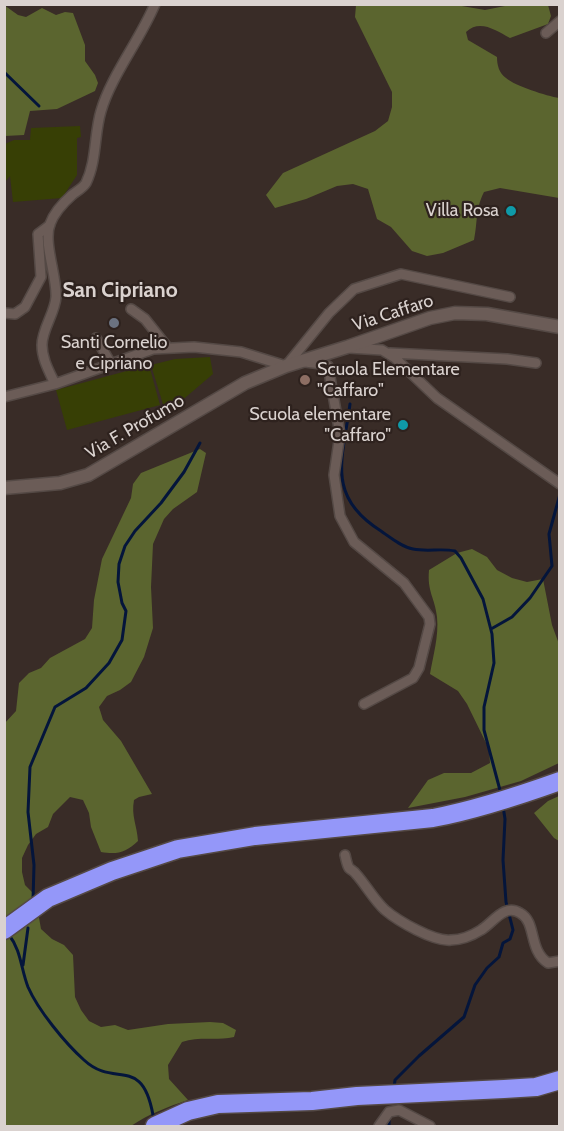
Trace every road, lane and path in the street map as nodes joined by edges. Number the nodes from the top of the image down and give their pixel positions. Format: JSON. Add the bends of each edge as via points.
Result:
{"nodes":[{"id":1,"x":155,"y":4,"type":"edge"},
{"id":2,"x":560,"y":21,"type":"edge"},
{"id":3,"x":546,"y":33,"type":"dead end"},
{"id":4,"x":73,"y":183,"type":"dead end"},
{"id":5,"x":73,"y":194,"type":"junction"},
{"id":6,"x":50,"y":225,"type":"junction"},
{"id":7,"x":510,"y":297,"type":"dead end"},
{"id":8,"x":130,"y":309,"type":"dead end"},
{"id":9,"x":4,"y":313,"type":"edge"},
{"id":10,"x":560,"y":327,"type":"edge"},
{"id":11,"x":96,"y":338,"type":"dead end"},
{"id":12,"x":346,"y":347,"type":"junction"},
{"id":13,"x":168,"y":348,"type":"junction"},
{"id":14,"x":387,"y":353,"type":"junction"},
{"id":15,"x":299,"y":362,"type":"junction"},
{"id":16,"x":536,"y":363,"type":"dead end"},
{"id":17,"x":111,"y":364,"type":"junction"},
{"id":18,"x":280,"y":368,"type":"junction"},
{"id":19,"x":55,"y":384,"type":"junction"},
{"id":20,"x":4,"y":397,"type":"edge"},
{"id":21,"x":560,"y":484,"type":"edge"},
{"id":22,"x":4,"y":488,"type":"edge"},
{"id":23,"x":364,"y":704,"type":"dead end"},
{"id":24,"x":560,"y":781,"type":"edge"},
{"id":25,"x":345,"y":855,"type":"dead end"},
{"id":26,"x":4,"y":930,"type":"edge"},
{"id":27,"x":560,"y":961,"type":"edge"},
{"id":28,"x":560,"y":1080,"type":"edge"},
{"id":29,"x":155,"y":1126,"type":"edge"},
{"id":30,"x":379,"y":1126,"type":"edge"},
{"id":31,"x":430,"y":1126,"type":"edge"}],
"edges":[{"from":1,"to":5,"type":"street","via":[[111,86],[101,111],[92,166],[85,185]]},
{"from":2,"to":3,"type":"street"},
{"from":4,"to":5,"type":"street"},
{"from":5,"to":6,"type":"street"},
{"from":6,"to":9,"type":"street","via":[[38,234],[41,277],[25,307],[15,314]]},
{"from":6,"to":19,"type":"street","via":[[56,301],[42,343]]},
{"from":7,"to":18,"type":"street","via":[[401,274],[354,289]]},
{"from":8,"to":13,"type":"street","via":[[145,319]]},
{"from":10,"to":12,"type":"street","name":"Via Caffaro","via":[[487,314],[455,313]]},
{"from":11,"to":17,"type":"street"},
{"from":12,"to":14,"type":"street"},
{"from":12,"to":15,"type":"street","name":"Via Caffaro"},
{"from":13,"to":17,"type":"street","via":[[153,349]]},
{"from":13,"to":18,"type":"street","via":[[241,352]]},
{"from":14,"to":16,"type":"street"},
{"from":14,"to":21,"type":"street","via":[[437,398]]},
{"from":15,"to":18,"type":"street","name":"Via Caffaro"},
{"from":15,"to":23,"type":"street","via":[[328,366],[340,434],[334,475],[340,516],[354,542],[404,583],[429,617],[419,668],[413,678]]},
{"from":17,"to":19,"type":"street"},
{"from":18,"to":22,"type":"street","name":"Via F. Profumo","via":[[245,383],[88,475],[60,483]]},
{"from":19,"to":20,"type":"street"},
{"from":24,"to":26,"type":"highway","via":[[461,813],[433,818],[255,836],[178,849],[48,898]]},
{"from":25,"to":27,"type":"street","via":[[349,867],[380,904],[411,926],[445,941],[455,940],[481,931],[510,910],[527,921],[539,956],[548,963]]},
{"from":28,"to":29,"type":"highway","via":[[536,1087],[218,1104],[188,1111]]},
{"from":30,"to":31,"type":"street","via":[[389,1112],[399,1110]]}]}
